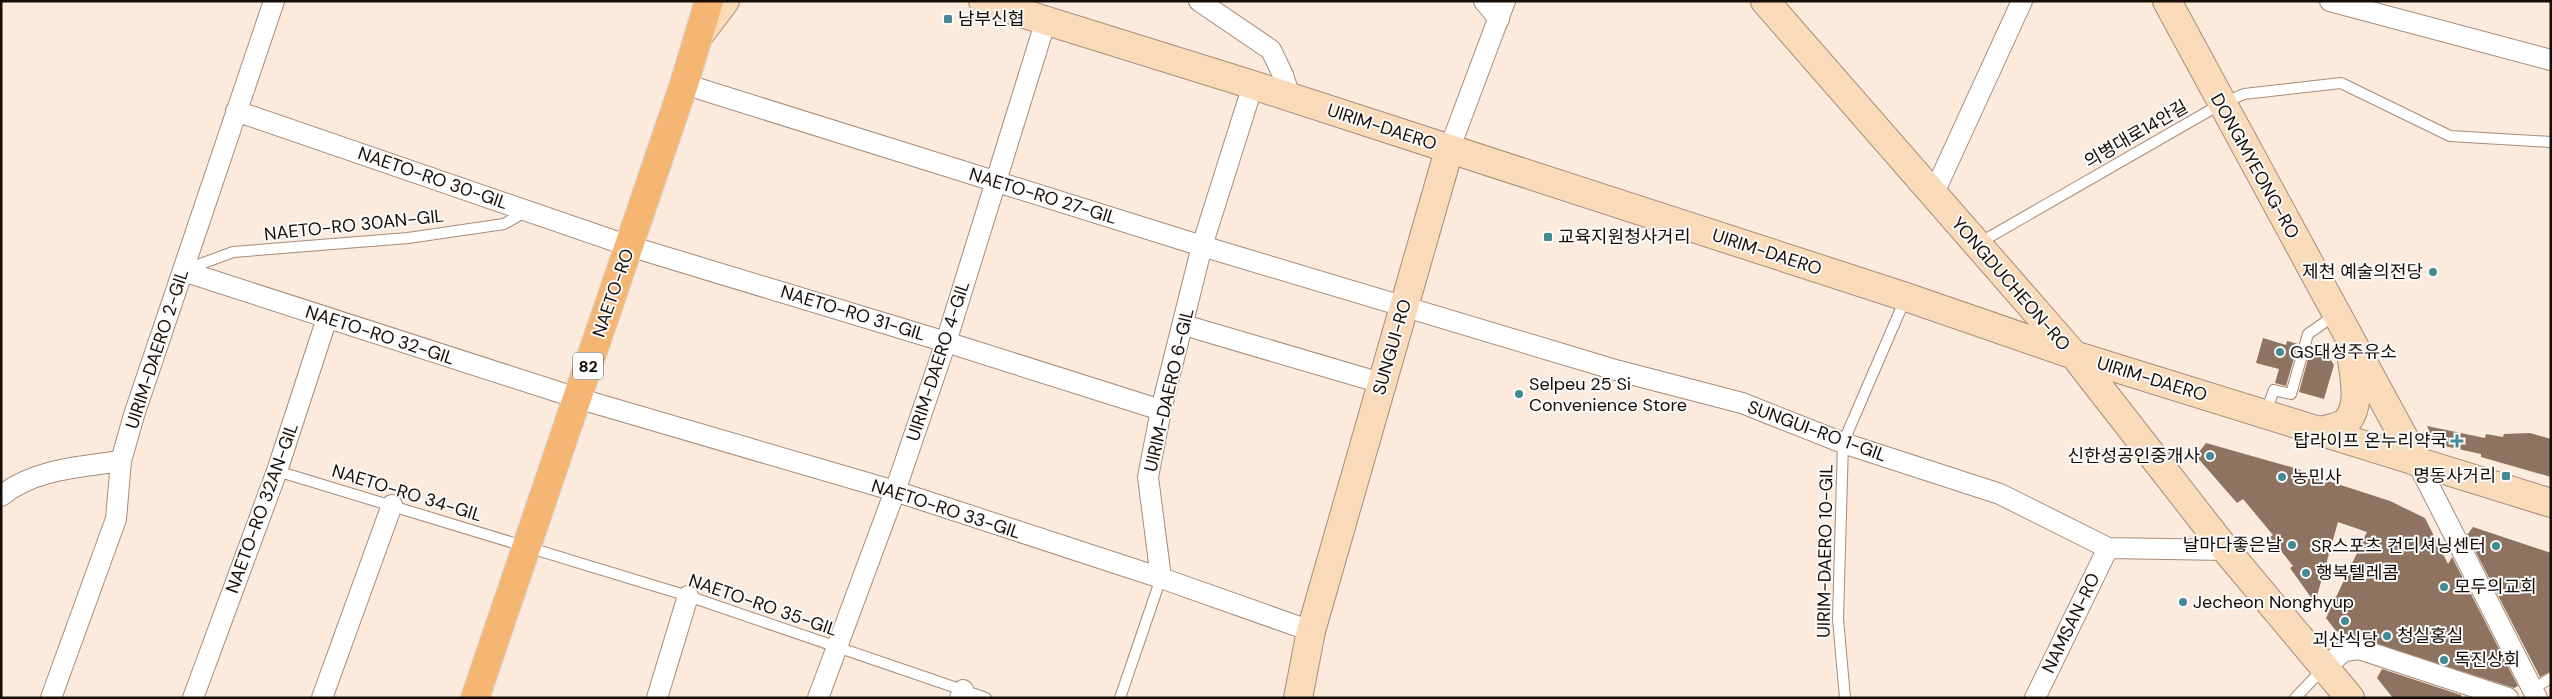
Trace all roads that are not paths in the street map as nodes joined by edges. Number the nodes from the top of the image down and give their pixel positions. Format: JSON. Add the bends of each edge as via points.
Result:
{"nodes":[{"id":1,"x":274,"y":1,"type":"edge"},
{"id":2,"x":690,"y":1,"type":"edge"},
{"id":3,"x":708,"y":1,"type":"edge"},
{"id":4,"x":725,"y":1,"type":"edge"},
{"id":5,"x":984,"y":1,"type":"edge"},
{"id":6,"x":1199,"y":1,"type":"edge"},
{"id":7,"x":1484,"y":1,"type":"edge"},
{"id":8,"x":1765,"y":1,"type":"edge"},
{"id":9,"x":2022,"y":1,"type":"edge"},
{"id":10,"x":2167,"y":1,"type":"edge"},
{"id":11,"x":2330,"y":1,"type":"edge"},
{"id":12,"x":1502,"y":10,"type":"edge"},
{"id":13,"x":1046,"y":20,"type":"junction"},
{"id":14,"x":700,"y":34,"type":"junction"},
{"id":15,"x":2551,"y":60,"type":"edge"},
{"id":16,"x":684,"y":84,"type":"junction"},
{"id":17,"x":1253,"y":84,"type":"junction"},
{"id":18,"x":1290,"y":97,"type":"junction"},
{"id":19,"x":2221,"y":104,"type":"junction"},
{"id":20,"x":236,"y":111,"type":"junction"},
{"id":21,"x":2551,"y":142,"type":"edge"},
{"id":22,"x":1449,"y":150,"type":"junction"},
{"id":23,"x":996,"y":182,"type":"junction"},
{"id":24,"x":1933,"y":195,"type":"junction"},
{"id":25,"x":528,"y":211,"type":"junction"},
{"id":26,"x":1977,"y":244,"type":"junction"},
{"id":27,"x":629,"y":246,"type":"junction"},
{"id":28,"x":1202,"y":246,"type":"junction"},
{"id":29,"x":183,"y":271,"type":"junction"},
{"id":30,"x":1906,"y":297,"type":"junction"},
{"id":31,"x":1403,"y":305,"type":"junction"},
{"id":32,"x":327,"y":318,"type":"junction"},
{"id":33,"x":1184,"y":325,"type":"junction"},
{"id":34,"x":2343,"y":326,"type":"junction"},
{"id":35,"x":946,"y":342,"type":"junction"},
{"id":36,"x":2074,"y":355,"type":"junction"},
{"id":37,"x":1381,"y":383,"type":"junction"},
{"id":38,"x":578,"y":398,"type":"junction"},
{"id":39,"x":1162,"y":410,"type":"junction"},
{"id":40,"x":2264,"y":414,"type":"junction"},
{"id":41,"x":2319,"y":431,"type":"junction"},
{"id":42,"x":1843,"y":443,"type":"junction"},
{"id":43,"x":121,"y":461,"type":"junction"},
{"id":44,"x":2417,"y":462,"type":"junction"},
{"id":45,"x":277,"y":470,"type":"junction"},
{"id":46,"x":894,"y":491,"type":"junction"},
{"id":47,"x":1,"y":496,"type":"edge"},
{"id":48,"x":2551,"y":503,"type":"edge"},
{"id":49,"x":392,"y":505,"type":"junction"},
{"id":50,"x":528,"y":548,"type":"junction"},
{"id":51,"x":2108,"y":548,"type":"junction"},
{"id":52,"x":2226,"y":550,"type":"junction"},
{"id":53,"x":1160,"y":578,"type":"junction"},
{"id":54,"x":688,"y":596,"type":"junction"},
{"id":55,"x":1311,"y":630,"type":"junction"},
{"id":56,"x":837,"y":647,"type":"junction"},
{"id":57,"x":2325,"y":667,"type":"junction"},
{"id":58,"x":2551,"y":678,"type":"edge"},
{"id":59,"x":2535,"y":693,"type":"edge"},
{"id":60,"x":962,"y":694,"type":"edge"},
{"id":61,"x":51,"y":698,"type":"edge"},
{"id":62,"x":194,"y":698,"type":"edge"},
{"id":63,"x":322,"y":698,"type":"edge"},
{"id":64,"x":475,"y":698,"type":"edge"},
{"id":65,"x":656,"y":698,"type":"edge"},
{"id":66,"x":818,"y":698,"type":"edge"},
{"id":67,"x":986,"y":698,"type":"edge"},
{"id":68,"x":1120,"y":698,"type":"edge"},
{"id":69,"x":1298,"y":698,"type":"edge"},
{"id":70,"x":1845,"y":698,"type":"edge"},
{"id":71,"x":2035,"y":698,"type":"edge"},
{"id":72,"x":2296,"y":698,"type":"edge"},
{"id":73,"x":2350,"y":698,"type":"edge"},
{"id":74,"x":2508,"y":698,"type":"edge"}],
"edges":[{"from":1,"to":20,"type":"street","name":"UIRIM-DAERO 2-GIL"},
{"from":2,"to":14,"type":"main road"},
{"from":3,"to":14,"type":"main road","name":"NAETO-RO","number":"82"},
{"from":4,"to":14,"type":"street"},
{"from":5,"to":13,"type":"street","name":"UIRIM-DAERO"},
{"from":6,"to":18,"type":"street","via":[[1271,50],[1284,75]]},
{"from":7,"to":12,"type":"street"},
{"from":8,"to":24,"type":"street","name":"YONGDUCHEON-RO"},
{"from":9,"to":24,"type":"street"},
{"from":10,"to":19,"type":"street","name":"DONGMYEONG-RO"},
{"from":11,"to":15,"type":"street"},
{"from":12,"to":22,"type":"street","name":"SUNGUI-RO"},
{"from":13,"to":17,"type":"street","name":"UIRIM-DAERO"},
{"from":13,"to":23,"type":"street","name":"UIRIM-DAERO 4-GIL"},
{"from":14,"to":16,"type":"main road","name":"NAETO-RO","number":"82"},
{"from":16,"to":23,"type":"street","name":"NAETO-RO 27-GIL"},
{"from":16,"to":27,"type":"main road","name":"NAETO-RO","number":"82"},
{"from":17,"to":18,"type":"street","name":"UIRIM-DAERO"},
{"from":17,"to":28,"type":"street","name":"UIRIM-DAERO 6-GIL"},
{"from":18,"to":22,"type":"street","name":"UIRIM-DAERO"},
{"from":19,"to":21,"type":"lane","name":"의병대로14안길","via":[[2244,94],[2340,83],[2450,136]]},
{"from":19,"to":26,"type":"lane","name":"의병대로14안길"},
{"from":19,"to":34,"type":"street","name":"DONGMYEONG-RO"},
{"from":20,"to":25,"type":"street","name":"NAETO-RO 30-GIL"},
{"from":20,"to":29,"type":"street","name":"UIRIM-DAERO 2-GIL"},
{"from":22,"to":30,"type":"street","name":"UIRIM-DAERO"},
{"from":22,"to":31,"type":"street","name":"SUNGUI-RO"},
{"from":23,"to":28,"type":"street","name":"NAETO-RO 27-GIL"},
{"from":23,"to":35,"type":"street","name":"UIRIM-DAERO 4-GIL"},
{"from":24,"to":26,"type":"street","name":"YONGDUCHEON-RO"},
{"from":25,"to":27,"type":"street","name":"NAETO-RO 30-GIL"},
{"from":25,"to":29,"type":"lane","name":"NAETO-RO 30AN-GIL","via":[[504,224],[408,238],[233,252]]},
{"from":26,"to":36,"type":"street","name":"YONGDUCHEON-RO"},
{"from":27,"to":35,"type":"street","name":"NAETO-RO 31-GIL"},
{"from":27,"to":38,"type":"main road","name":"NAETO-RO","number":"82"},
{"from":28,"to":31,"type":"street","name":"NAETO-RO 27-GIL"},
{"from":28,"to":33,"type":"street","name":"UIRIM-DAERO 6-GIL"},
{"from":29,"to":32,"type":"street","name":"NAETO-RO 32-GIL"},
{"from":29,"to":43,"type":"street","name":"UIRIM-DAERO 2-GIL"},
{"from":30,"to":36,"type":"street","name":"UIRIM-DAERO"},
{"from":30,"to":42,"type":"lane","name":"UIRIM-DAERO 10-GIL"},
{"from":31,"to":37,"type":"street","name":"SUNGUI-RO"},
{"from":31,"to":42,"type":"street","name":"SUNGUI-RO 1-GIL","via":[[1619,371],[1742,403]]},
{"from":32,"to":38,"type":"street","name":"NAETO-RO 32-GIL"},
{"from":32,"to":45,"type":"street","name":"NAETO-RO 32AN-GIL"},
{"from":33,"to":37,"type":"street"},
{"from":33,"to":39,"type":"street","name":"UIRIM-DAERO 6-GIL"},
{"from":34,"to":40,"type":"lane","via":[[2308,334],[2291,394],[2274,390]]},
{"from":34,"to":41,"type":"street","via":[[2354,379],[2353,410],[2339,426]]},
{"from":34,"to":44,"type":"street","name":"DONGMYEONG-RO"},
{"from":35,"to":39,"type":"street","name":"NAETO-RO 31-GIL"},
{"from":35,"to":46,"type":"street","name":"UIRIM-DAERO 4-GIL"},
{"from":36,"to":40,"type":"street","name":"UIRIM-DAERO"},
{"from":36,"to":52,"type":"street","name":"YONGDUCHEON-RO"},
{"from":37,"to":55,"type":"street","name":"SUNGUI-RO"},
{"from":38,"to":46,"type":"street","name":"NAETO-RO 33-GIL"},
{"from":38,"to":50,"type":"main road","name":"NAETO-RO","number":"82"},
{"from":39,"to":53,"type":"street","name":"UIRIM-DAERO 6-GIL","via":[[1148,477]]},
{"from":40,"to":41,"type":"street","name":"UIRIM-DAERO"},
{"from":41,"to":44,"type":"street","name":"UIRIM-DAERO"},
{"from":42,"to":51,"type":"street","name":"SUNGUI-RO 1-GIL","via":[[2000,494]]},
{"from":42,"to":70,"type":"lane","name":"UIRIM-DAERO 10-GIL","via":[[1838,619]]},
{"from":43,"to":47,"type":"street","via":[[52,471]]},
{"from":43,"to":61,"type":"street","name":"UIRIM-DAERO 2-GIL","via":[[116,518]]},
{"from":44,"to":48,"type":"street","name":"UIRIM-DAERO"},
{"from":44,"to":59,"type":"street"},
{"from":45,"to":49,"type":"lane","name":"NAETO-RO 34-GIL"},
{"from":45,"to":62,"type":"street","name":"NAETO-RO 32AN-GIL"},
{"from":46,"to":53,"type":"street","name":"NAETO-RO 33-GIL"},
{"from":46,"to":56,"type":"street","name":"UIRIM-DAERO 4-GIL"},
{"from":49,"to":50,"type":"lane","name":"NAETO-RO 34-GIL"},
{"from":49,"to":63,"type":"street"},
{"from":50,"to":54,"type":"lane","name":"NAETO-RO 35-GIL"},
{"from":50,"to":64,"type":"main road","name":"NAETO-RO","number":"82"},
{"from":51,"to":52,"type":"street","name":"SUNGUI-RO 1-GIL"},
{"from":51,"to":71,"type":"street","name":"NAMSAN-RO"},
{"from":52,"to":57,"type":"street","name":"YONGDUCHEON-RO"},
{"from":53,"to":55,"type":"street","name":"NAETO-RO 33-GIL"},
{"from":53,"to":68,"type":"lane","name":"UIRIM-DAERO 6-GIL"},
{"from":54,"to":56,"type":"lane","name":"NAETO-RO 35-GIL"},
{"from":54,"to":65,"type":"street"},
{"from":55,"to":69,"type":"street","name":"SUNGUI-RO"},
{"from":56,"to":60,"type":"lane","name":"NAETO-RO 35-GIL"},
{"from":56,"to":66,"type":"street","name":"UIRIM-DAERO 4-GIL"},
{"from":57,"to":72,"type":"lane"},
{"from":57,"to":73,"type":"street","name":"YONGDUCHEON-RO"},
{"from":57,"to":74,"type":"street","via":[[2344,651],[2359,649]]},
{"from":58,"to":59,"type":"lane"},
{"from":60,"to":67,"type":"lane","name":"NAETO-RO 35-GIL"}]}
